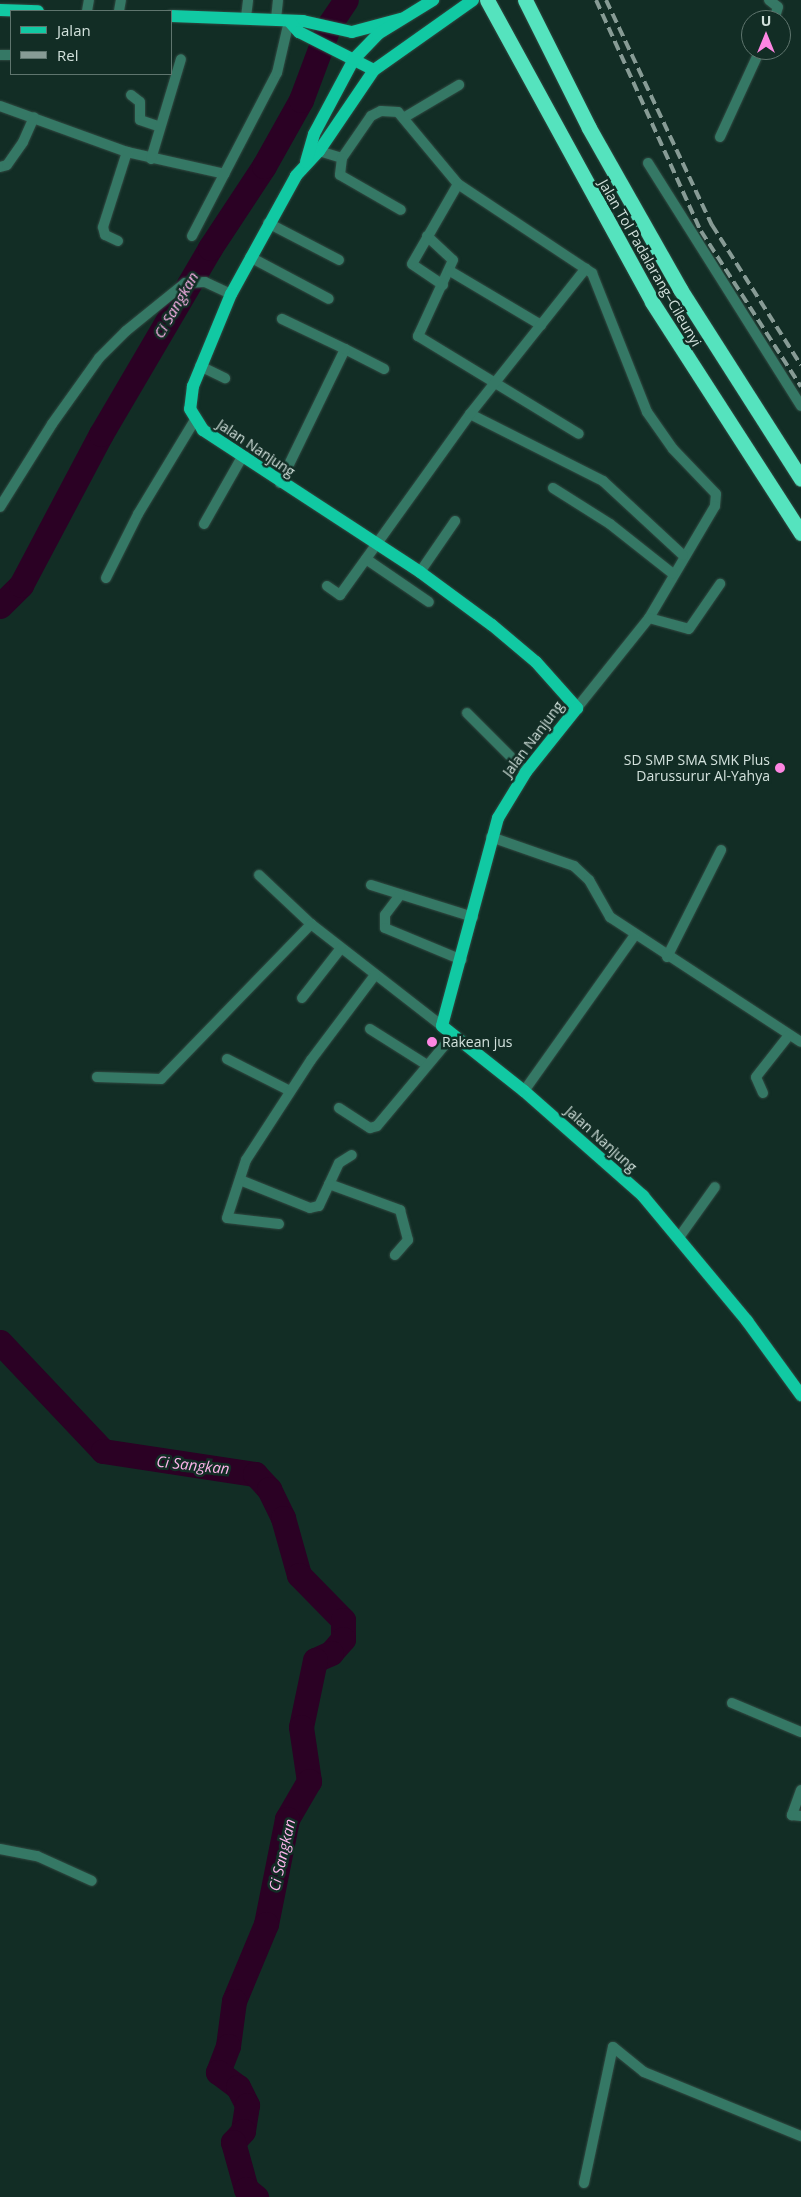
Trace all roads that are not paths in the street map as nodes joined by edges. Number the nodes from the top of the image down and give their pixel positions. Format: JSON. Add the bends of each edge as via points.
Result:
{"nodes":[{"id":1,"x":2,"y":0,"type":"edge"},
{"id":2,"x":248,"y":0,"type":"edge"},
{"id":3,"x":278,"y":0,"type":"edge"},
{"id":4,"x":433,"y":0,"type":"edge"},
{"id":5,"x":473,"y":0,"type":"edge"},
{"id":6,"x":487,"y":0,"type":"edge"},
{"id":7,"x":525,"y":0,"type":"edge"},
{"id":8,"x":769,"y":0,"type":"edge"},
{"id":9,"x":0,"y":10,"type":"edge"},
{"id":10,"x":777,"y":10,"type":"edge"},
{"id":11,"x":172,"y":16,"type":"edge"},
{"id":12,"x":246,"y":17,"type":"junction"},
{"id":13,"x":276,"y":19,"type":"junction"},
{"id":14,"x":401,"y":19,"type":"junction"},
{"id":15,"x":289,"y":22,"type":"junction"},
{"id":16,"x":301,"y":26,"type":"junction"},
{"id":17,"x":180,"y":59,"type":"dead end"},
{"id":18,"x":354,"y":59,"type":"junction"},
{"id":19,"x":755,"y":60,"type":"edge"},
{"id":20,"x":374,"y":70,"type":"junction"},
{"id":21,"x":459,"y":85,"type":"dead end"},
{"id":22,"x":131,"y":95,"type":"dead end"},
{"id":23,"x":0,"y":106,"type":"edge"},
{"id":24,"x":34,"y":117,"type":"junction"},
{"id":25,"x":404,"y":117,"type":"junction"},
{"id":26,"x":160,"y":127,"type":"junction"},
{"id":27,"x":720,"y":136,"type":"dead end"},
{"id":28,"x":319,"y":151,"type":"junction"},
{"id":29,"x":127,"y":152,"type":"junction"},
{"id":30,"x":342,"y":158,"type":"junction"},
{"id":31,"x":151,"y":159,"type":"junction"},
{"id":32,"x":306,"y":162,"type":"junction"},
{"id":33,"x":648,"y":163,"type":"dead end"},
{"id":34,"x":0,"y":167,"type":"edge"},
{"id":35,"x":226,"y":174,"type":"junction"},
{"id":36,"x":458,"y":184,"type":"junction"},
{"id":37,"x":401,"y":210,"type":"dead end"},
{"id":38,"x":268,"y":224,"type":"junction"},
{"id":39,"x":192,"y":236,"type":"dead end"},
{"id":40,"x":427,"y":236,"type":"junction"},
{"id":41,"x":118,"y":242,"type":"dead end"},
{"id":42,"x":250,"y":257,"type":"junction"},
{"id":43,"x":339,"y":260,"type":"dead end"},
{"id":44,"x":586,"y":268,"type":"junction"},
{"id":45,"x":450,"y":271,"type":"junction"},
{"id":46,"x":443,"y":285,"type":"junction"},
{"id":47,"x":231,"y":294,"type":"junction"},
{"id":48,"x":330,"y":299,"type":"dead end"},
{"id":49,"x":282,"y":319,"type":"dead end"},
{"id":50,"x":541,"y":326,"type":"junction"},
{"id":51,"x":344,"y":349,"type":"junction"},
{"id":52,"x":200,"y":366,"type":"junction"},
{"id":53,"x":384,"y":369,"type":"dead end"},
{"id":54,"x":225,"y":378,"type":"dead end"},
{"id":55,"x":495,"y":382,"type":"junction"},
{"id":56,"x":801,"y":406,"type":"edge"},
{"id":57,"x":470,"y":414,"type":"junction"},
{"id":58,"x":195,"y":420,"type":"junction"},
{"id":59,"x":578,"y":434,"type":"dead end"},
{"id":60,"x":242,"y":457,"type":"junction"},
{"id":61,"x":801,"y":479,"type":"edge"},
{"id":62,"x":280,"y":483,"type":"junction"},
{"id":63,"x":553,"y":488,"type":"dead end"},
{"id":64,"x":0,"y":507,"type":"edge"},
{"id":65,"x":455,"y":521,"type":"dead end"},
{"id":66,"x":204,"y":524,"type":"dead end"},
{"id":67,"x":801,"y":533,"type":"edge"},
{"id":68,"x":378,"y":544,"type":"junction"},
{"id":69,"x":684,"y":555,"type":"junction"},
{"id":70,"x":366,"y":559,"type":"junction"},
{"id":71,"x":420,"y":572,"type":"junction"},
{"id":72,"x":673,"y":574,"type":"junction"},
{"id":73,"x":106,"y":578,"type":"dead end"},
{"id":74,"x":720,"y":584,"type":"dead end"},
{"id":75,"x":327,"y":586,"type":"dead end"},
{"id":76,"x":429,"y":602,"type":"dead end"},
{"id":77,"x":649,"y":618,"type":"junction"},
{"id":78,"x":577,"y":708,"type":"junction"},
{"id":79,"x":468,"y":714,"type":"dead end"},
{"id":80,"x":526,"y":772,"type":"junction"},
{"id":81,"x":491,"y":837,"type":"junction"},
{"id":82,"x":721,"y":850,"type":"dead end"},
{"id":83,"x":260,"y":875,"type":"dead end"},
{"id":84,"x":372,"y":885,"type":"dead end"},
{"id":85,"x":400,"y":895,"type":"junction"},
{"id":86,"x":473,"y":917,"type":"junction"},
{"id":87,"x":312,"y":924,"type":"junction"},
{"id":88,"x":634,"y":936,"type":"junction"},
{"id":89,"x":341,"y":948,"type":"junction"},
{"id":90,"x":667,"y":958,"type":"junction"},
{"id":91,"x":462,"y":960,"type":"junction"},
{"id":92,"x":375,"y":975,"type":"junction"},
{"id":93,"x":302,"y":998,"type":"dead end"},
{"id":94,"x":442,"y":1026,"type":"junction"},
{"id":95,"x":370,"y":1029,"type":"dead end"},
{"id":96,"x":453,"y":1035,"type":"junction"},
{"id":97,"x":789,"y":1035,"type":"junction"},
{"id":98,"x":801,"y":1042,"type":"edge"},
{"id":99,"x":227,"y":1059,"type":"dead end"},
{"id":100,"x":427,"y":1065,"type":"junction"},
{"id":101,"x":97,"y":1077,"type":"dead end"},
{"id":102,"x":524,"y":1090,"type":"junction"},
{"id":103,"x":290,"y":1091,"type":"junction"},
{"id":104,"x":763,"y":1094,"type":"dead end"},
{"id":105,"x":339,"y":1108,"type":"dead end"},
{"id":106,"x":352,"y":1155,"type":"dead end"},
{"id":107,"x":240,"y":1180,"type":"junction"},
{"id":108,"x":330,"y":1184,"type":"junction"},
{"id":109,"x":715,"y":1187,"type":"dead end"},
{"id":110,"x":279,"y":1224,"type":"dead end"},
{"id":111,"x":680,"y":1236,"type":"junction"},
{"id":112,"x":395,"y":1255,"type":"dead end"},
{"id":113,"x":800,"y":1392,"type":"edge"},
{"id":114,"x":732,"y":1703,"type":"dead end"},
{"id":115,"x":801,"y":1732,"type":"edge"},
{"id":116,"x":801,"y":1790,"type":"edge"},
{"id":117,"x":801,"y":1816,"type":"edge"},
{"id":118,"x":0,"y":1849,"type":"edge"},
{"id":119,"x":92,"y":1881,"type":"dead end"},
{"id":120,"x":801,"y":2136,"type":"edge"},
{"id":121,"x":584,"y":2184,"type":"dead end"}],
"edges":[{"from":1,"to":9,"type":"street"},
{"from":2,"to":12,"type":"street"},
{"from":3,"to":13,"type":"street"},
{"from":4,"to":14,"type":"main road"},
{"from":5,"to":20,"type":"main road"},
{"from":6,"to":67,"type":"highway","name":"Jalan Tol Padalarang–Cileunyi","via":[[652,302]]},
{"from":7,"to":61,"type":"highway","name":"Jalan Tol Padalarang–Cileunyi","via":[[590,128],[680,289]]},
{"from":8,"to":10,"type":"street","via":[[778,7]]},
{"from":11,"to":12,"type":"main road"},
{"from":12,"to":13,"type":"main road"},
{"from":13,"to":15,"type":"main road"},
{"from":14,"to":16,"type":"main road","via":[[341,31]]},
{"from":14,"to":18,"type":"main road","via":[[378,34]]},
{"from":15,"to":16,"type":"main road"},
{"from":15,"to":35,"type":"street","via":[[277,73]]},
{"from":16,"to":18,"type":"main road"},
{"from":17,"to":26,"type":"street"},
{"from":18,"to":20,"type":"main road"},
{"from":18,"to":32,"type":"main road","via":[[314,134]]},
{"from":19,"to":27,"type":"street"},
{"from":20,"to":28,"type":"main road"},
{"from":21,"to":25,"type":"street"},
{"from":22,"to":26,"type":"street","via":[[140,102],[140,120]]},
{"from":23,"to":24,"type":"street"},
{"from":24,"to":29,"type":"street"},
{"from":24,"to":34,"type":"street","via":[[7,166]]},
{"from":25,"to":30,"type":"street","via":[[391,109],[372,116]]},
{"from":25,"to":36,"type":"street"},
{"from":26,"to":31,"type":"street"},
{"from":28,"to":30,"type":"street"},
{"from":28,"to":32,"type":"main road"},
{"from":29,"to":31,"type":"street"},
{"from":29,"to":41,"type":"street","via":[[104,227],[105,235]]},
{"from":30,"to":37,"type":"street","via":[[340,175]]},
{"from":31,"to":35,"type":"street"},
{"from":32,"to":38,"type":"main road"},
{"from":33,"to":56,"type":"street"},
{"from":35,"to":39,"type":"street"},
{"from":36,"to":40,"type":"street"},
{"from":36,"to":44,"type":"street"},
{"from":38,"to":42,"type":"main road"},
{"from":38,"to":43,"type":"street"},
{"from":40,"to":45,"type":"street","via":[[450,253]]},
{"from":40,"to":46,"type":"street","via":[[412,266]]},
{"from":42,"to":47,"type":"main road"},
{"from":42,"to":48,"type":"street"},
{"from":44,"to":50,"type":"street"},
{"from":44,"to":69,"type":"street","via":[[601,286],[624,358],[647,412],[673,449],[716,494],[715,506]]},
{"from":45,"to":46,"type":"street"},
{"from":45,"to":50,"type":"street"},
{"from":46,"to":55,"type":"street","via":[[418,336]]},
{"from":47,"to":52,"type":"main road"},
{"from":47,"to":64,"type":"street","via":[[205,282],[174,288],[99,358]]},
{"from":49,"to":51,"type":"street"},
{"from":50,"to":55,"type":"street"},
{"from":51,"to":53,"type":"street"},
{"from":51,"to":62,"type":"street"},
{"from":52,"to":54,"type":"street"},
{"from":52,"to":58,"type":"main road","via":[[191,398]]},
{"from":55,"to":57,"type":"street"},
{"from":55,"to":59,"type":"street"},
{"from":57,"to":68,"type":"street"},
{"from":57,"to":69,"type":"street","via":[[603,481]]},
{"from":58,"to":60,"type":"main road","name":"Jalan Nanjung"},
{"from":58,"to":73,"type":"street","via":[[138,514]]},
{"from":60,"to":62,"type":"main road","name":"Jalan Nanjung"},
{"from":60,"to":66,"type":"street"},
{"from":62,"to":68,"type":"main road","name":"Jalan Nanjung"},
{"from":63,"to":72,"type":"street","via":[[610,524]]},
{"from":65,"to":71,"type":"street"},
{"from":68,"to":70,"type":"street"},
{"from":68,"to":71,"type":"main road","name":"Jalan Nanjung"},
{"from":69,"to":72,"type":"street"},
{"from":70,"to":75,"type":"street","via":[[340,595]]},
{"from":70,"to":76,"type":"street"},
{"from":71,"to":78,"type":"main road","name":"Jalan Nanjung","via":[[528,656]]},
{"from":72,"to":77,"type":"street"},
{"from":74,"to":77,"type":"street","via":[[689,629]]},
{"from":77,"to":78,"type":"street"},
{"from":78,"to":80,"type":"main road","name":"Jalan Nanjung"},
{"from":79,"to":80,"type":"street"},
{"from":80,"to":81,"type":"main road","name":"Jalan Nanjung","via":[[510,794]]},
{"from":81,"to":86,"type":"main road","name":"Jalan Nanjung"},
{"from":81,"to":88,"type":"street","via":[[574,866],[589,880],[610,917]]},
{"from":82,"to":90,"type":"street"},
{"from":83,"to":87,"type":"street"},
{"from":84,"to":85,"type":"street"},
{"from":85,"to":86,"type":"street"},
{"from":85,"to":91,"type":"street","via":[[385,916],[385,928]]},
{"from":86,"to":91,"type":"main road","name":"Jalan Nanjung"},
{"from":87,"to":89,"type":"street"},
{"from":87,"to":101,"type":"street","via":[[161,1079]]},
{"from":88,"to":90,"type":"street"},
{"from":88,"to":102,"type":"street"},
{"from":89,"to":92,"type":"street"},
{"from":89,"to":93,"type":"street"},
{"from":90,"to":97,"type":"street"},
{"from":91,"to":94,"type":"main road","name":"Jalan Nanjung"},
{"from":92,"to":94,"type":"street"},
{"from":92,"to":103,"type":"street"},
{"from":94,"to":96,"type":"main road","name":"Jalan Nanjung"},
{"from":95,"to":100,"type":"street"},
{"from":96,"to":100,"type":"street"},
{"from":96,"to":102,"type":"main road","name":"Jalan Nanjung"},
{"from":97,"to":98,"type":"street"},
{"from":97,"to":104,"type":"street","via":[[756,1077]]},
{"from":99,"to":103,"type":"street"},
{"from":100,"to":105,"type":"street","via":[[373,1129]]},
{"from":102,"to":111,"type":"main road","name":"Jalan Nanjung","via":[[643,1196]]},
{"from":103,"to":107,"type":"street","via":[[246,1160]]},
{"from":106,"to":108,"type":"street","via":[[339,1163]]},
{"from":107,"to":108,"type":"street","via":[[310,1208],[320,1206]]},
{"from":107,"to":110,"type":"street","via":[[227,1218]]},
{"from":108,"to":112,"type":"street","via":[[400,1210],[408,1240]]},
{"from":109,"to":111,"type":"street"},
{"from":111,"to":113,"type":"main road","name":"Jalan Nanjung"},
{"from":114,"to":115,"type":"street"},
{"from":116,"to":117,"type":"street","via":[[792,1815]]},
{"from":118,"to":119,"type":"street","via":[[37,1856]]},
{"from":120,"to":121,"type":"street","via":[[644,2072],[613,2047]]}]}
